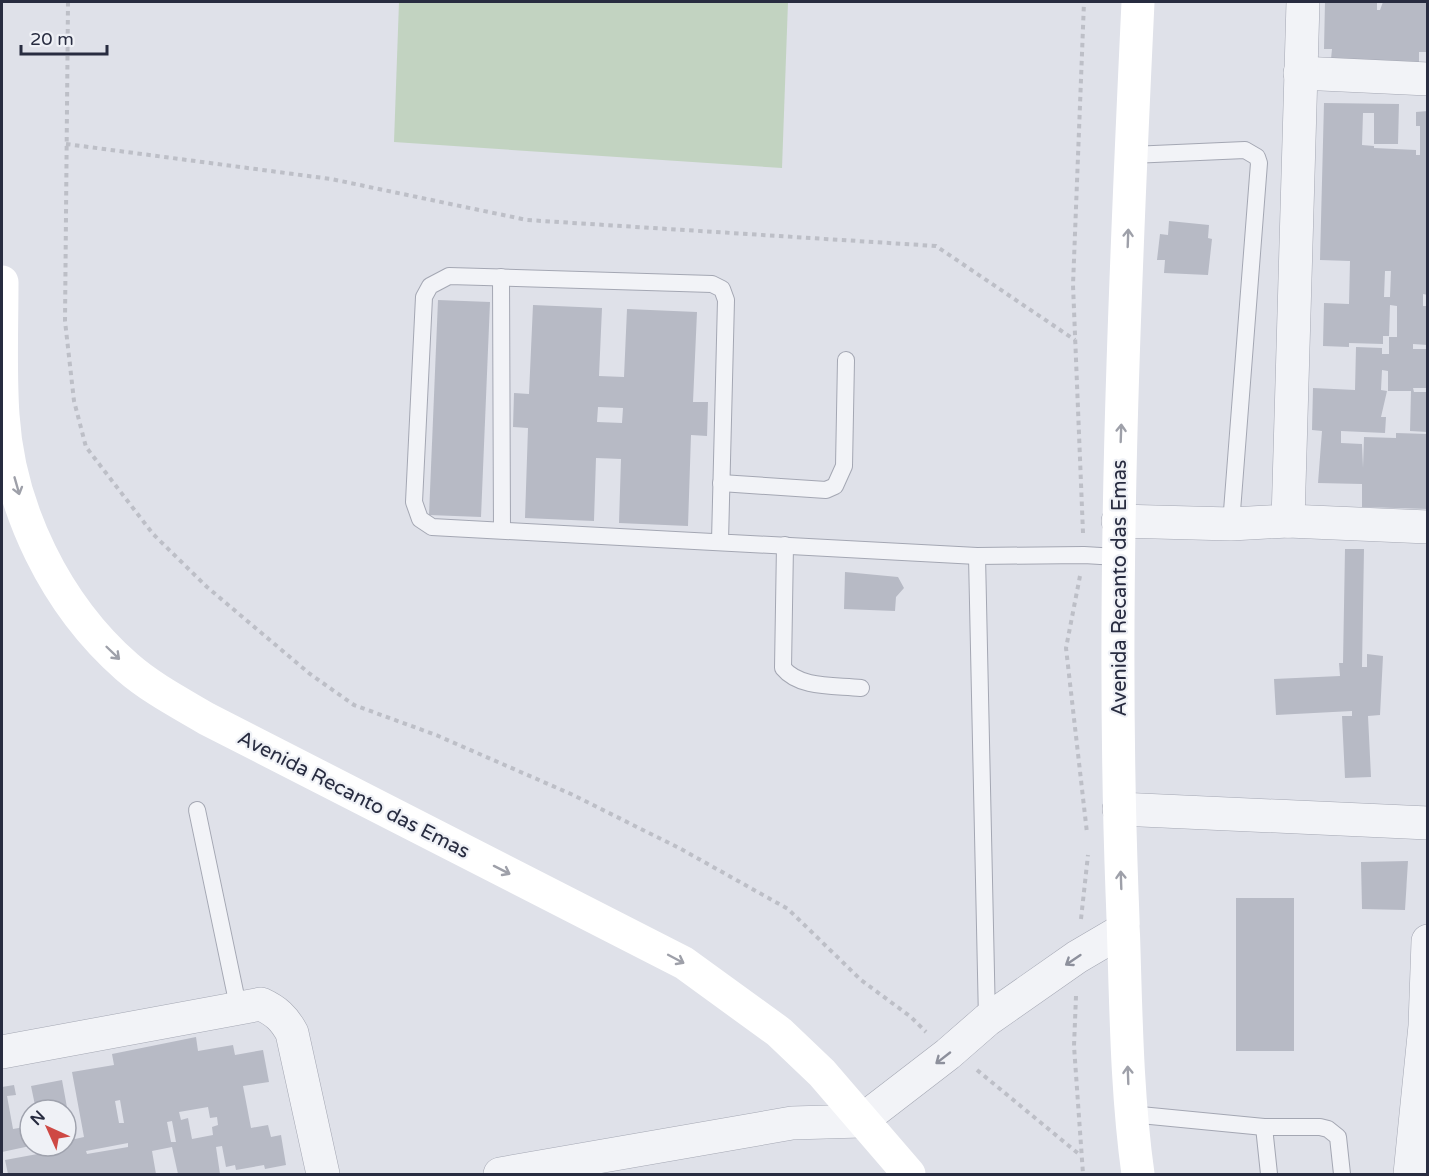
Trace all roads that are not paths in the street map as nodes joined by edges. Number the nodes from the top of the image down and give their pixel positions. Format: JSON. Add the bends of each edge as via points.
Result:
{"nodes":[{"id":1,"x":1138,"y":2,"type":"edge"},
{"id":2,"x":1303,"y":2,"type":"edge"},
{"id":3,"x":1300,"y":73,"type":"junction"},
{"id":4,"x":1428,"y":79,"type":"edge"},
{"id":5,"x":1131,"y":155,"type":"junction"},
{"id":6,"x":501,"y":278,"type":"junction"},
{"id":7,"x":2,"y":282,"type":"edge"},
{"id":8,"x":846,"y":360,"type":"dead end"},
{"id":9,"x":721,"y":483,"type":"junction"},
{"id":10,"x":1118,"y":521,"type":"junction"},
{"id":11,"x":1288,"y":521,"type":"junction"},
{"id":12,"x":1231,"y":524,"type":"junction"},
{"id":13,"x":1428,"y":527,"type":"edge"},
{"id":14,"x":502,"y":530,"type":"junction"},
{"id":15,"x":720,"y":541,"type":"junction"},
{"id":16,"x":784,"y":545,"type":"junction"},
{"id":17,"x":977,"y":556,"type":"junction"},
{"id":18,"x":1117,"y":557,"type":"junction"},
{"id":19,"x":861,"y":688,"type":"dead end"},
{"id":20,"x":1119,"y":809,"type":"junction"},
{"id":21,"x":196,"y":810,"type":"dead end"},
{"id":22,"x":1428,"y":823,"type":"edge"},
{"id":23,"x":1123,"y":930,"type":"junction"},
{"id":24,"x":1428,"y":941,"type":"edge"},
{"id":25,"x":238,"y":1006,"type":"junction"},
{"id":26,"x":987,"y":1020,"type":"junction"},
{"id":27,"x":1426,"y":1026,"type":"edge"},
{"id":28,"x":2,"y":1052,"type":"edge"},
{"id":29,"x":822,"y":1073,"type":"junction"},
{"id":30,"x":1130,"y":1114,"type":"junction"},
{"id":31,"x":861,"y":1121,"type":"junction"},
{"id":32,"x":792,"y":1123,"type":"junction"},
{"id":33,"x":1264,"y":1127,"type":"junction"},
{"id":34,"x":596,"y":1166,"type":"edge"},
{"id":35,"x":323,"y":1174,"type":"edge"},
{"id":36,"x":500,"y":1174,"type":"edge"},
{"id":37,"x":909,"y":1174,"type":"edge"},
{"id":38,"x":1138,"y":1174,"type":"edge"},
{"id":39,"x":1269,"y":1174,"type":"edge"},
{"id":40,"x":1342,"y":1174,"type":"edge"},
{"id":41,"x":1410,"y":1174,"type":"edge"}],
"edges":[{"from":1,"to":5,"type":"main road","name":"Avenida Recanto das Emas"},
{"from":2,"to":3,"type":"street"},
{"from":3,"to":4,"type":"street"},
{"from":3,"to":11,"type":"street"},
{"from":10,"to":5,"type":"main road","name":"Avenida Recanto das Emas","one_way":true},
{"from":5,"to":12,"type":"lane","via":[[1245,150],[1257,157],[1259,163]]},
{"from":6,"to":9,"type":"lane","via":[[712,284],[722,289],[726,300]]},
{"from":6,"to":14,"type":"lane"},
{"from":6,"to":14,"type":"lane","via":[[449,276],[430,286],[424,297],[414,502],[420,519],[432,527]]},
{"from":7,"to":29,"type":"main road","name":"Avenida Recanto das Emas","one_way":true,"via":[[3,415],[9,460],[23,508],[44,559],[67,598],[93,633],[128,667],[207,719],[684,963],[779,1032]]},
{"from":8,"to":9,"type":"lane","via":[[844,466],[835,486],[826,490]]},
{"from":9,"to":15,"type":"lane"},
{"from":10,"to":12,"type":"street"},
{"from":10,"to":18,"type":"main road","name":"Avenida Recanto das Emas"},
{"from":11,"to":12,"type":"street"},
{"from":11,"to":13,"type":"street"},
{"from":14,"to":15,"type":"lane"},
{"from":15,"to":16,"type":"lane"},
{"from":16,"to":17,"type":"lane"},
{"from":16,"to":19,"type":"lane","via":[[783,669],[802,682]]},
{"from":17,"to":18,"type":"lane"},
{"from":17,"to":26,"type":"lane"},
{"from":18,"to":20,"type":"main road","name":"Avenida Recanto das Emas"},
{"from":20,"to":22,"type":"street"},
{"from":23,"to":20,"type":"main road","name":"Avenida Recanto das Emas","one_way":true},
{"from":21,"to":25,"type":"lane"},
{"from":23,"to":26,"type":"street","one_way":true},
{"from":30,"to":23,"type":"main road","name":"Avenida Recanto das Emas","one_way":true},
{"from":24,"to":27,"type":"street"},
{"from":25,"to":28,"type":"street"},
{"from":25,"to":35,"type":"street","via":[[261,1004],[286,1021],[292,1033]]},
{"from":26,"to":31,"type":"street","one_way":true},
{"from":27,"to":41,"type":"street"},
{"from":29,"to":31,"type":"main road","name":"Avenida Recanto das Emas"},
{"from":29,"to":32,"type":"street","via":[[823,1091],[817,1103]]},
{"from":30,"to":33,"type":"lane"},
{"from":30,"to":38,"type":"main road","name":"Avenida Recanto das Emas"},
{"from":31,"to":32,"type":"street"},
{"from":31,"to":37,"type":"main road","name":"Avenida Recanto das Emas"},
{"from":32,"to":34,"type":"street"},
{"from":33,"to":39,"type":"lane"},
{"from":33,"to":40,"type":"lane","via":[[1320,1127],[1334,1132]]},
{"from":34,"to":36,"type":"street"}]}
